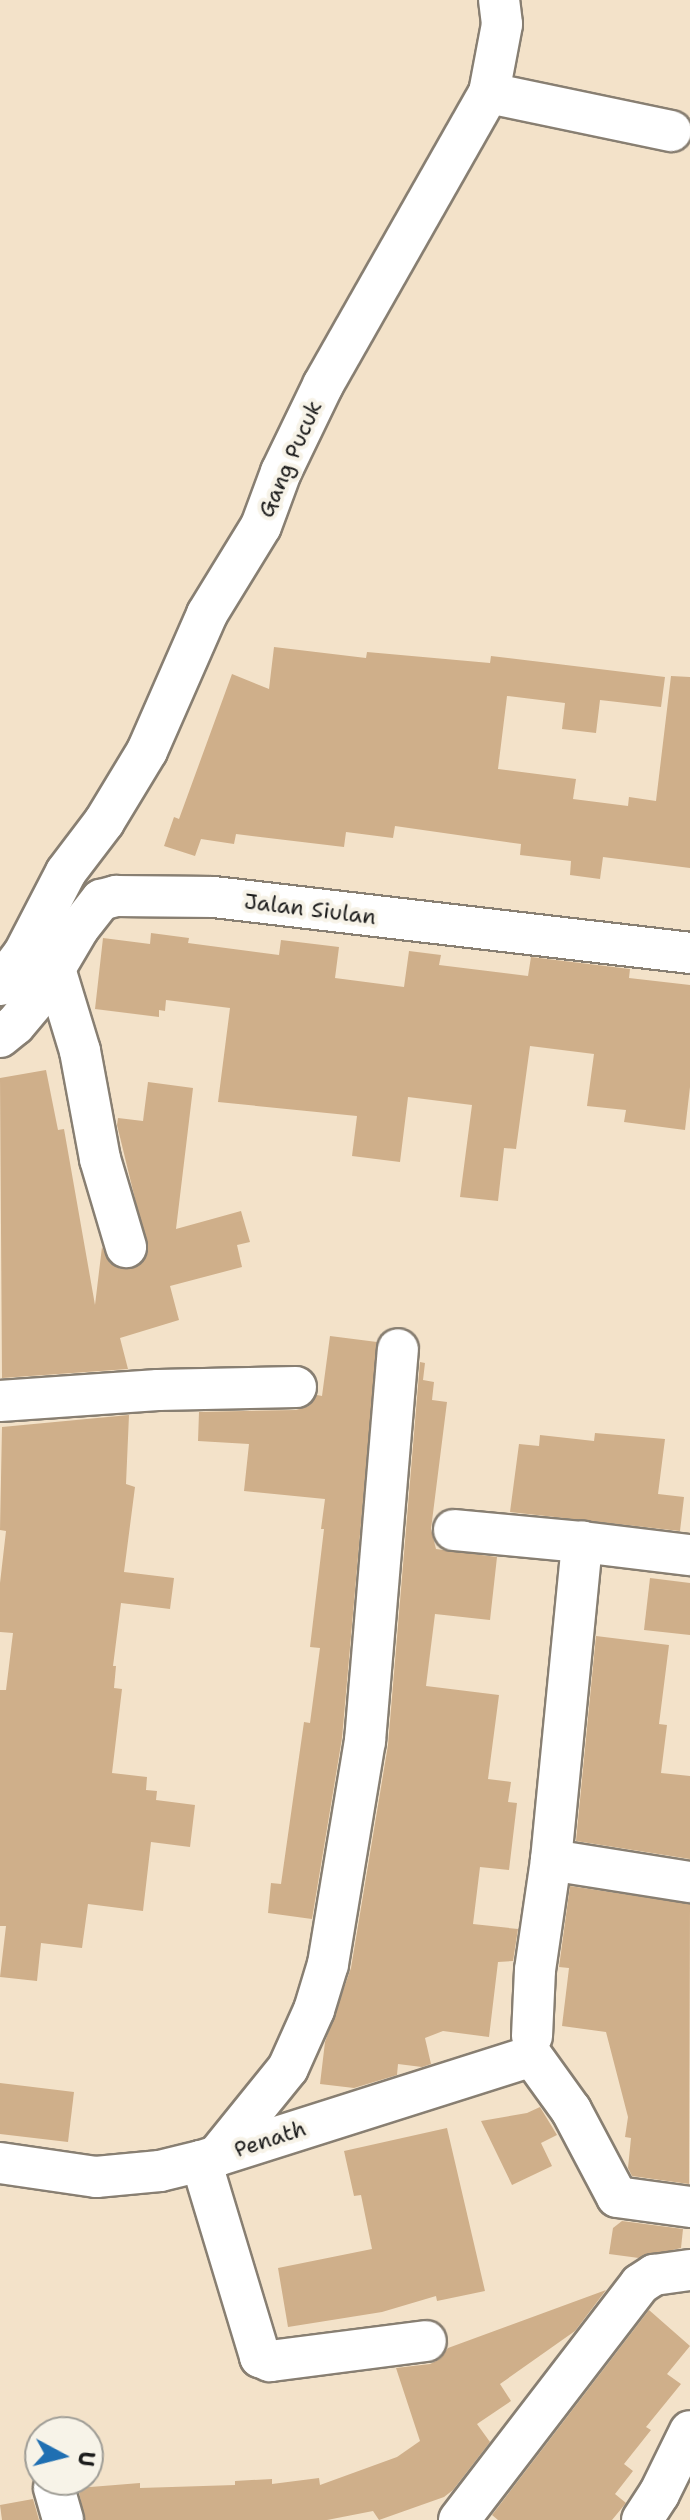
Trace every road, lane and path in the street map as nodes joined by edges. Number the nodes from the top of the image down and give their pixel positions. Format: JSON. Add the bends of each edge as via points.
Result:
{"nodes":[{"id":1,"x":499,"y":0,"type":"edge"},
{"id":2,"x":489,"y":93,"type":"junction"},
{"id":3,"x":671,"y":131,"type":"dead end"},
{"id":4,"x":690,"y":953,"type":"edge"},
{"id":5,"x":56,"y":972,"type":"junction"},
{"id":6,"x":0,"y":985,"type":"edge"},
{"id":7,"x":3,"y":1029,"type":"edge"},
{"id":8,"x":126,"y":1247,"type":"dead end"},
{"id":9,"x":398,"y":1349,"type":"dead end"},
{"id":10,"x":296,"y":1387,"type":"dead end"},
{"id":11,"x":0,"y":1401,"type":"edge"},
{"id":12,"x":454,"y":1530,"type":"dead end"},
{"id":13,"x":582,"y":1542,"type":"junction"},
{"id":14,"x":690,"y":1555,"type":"edge"},
{"id":15,"x":551,"y":1860,"type":"junction"},
{"id":16,"x":690,"y":1882,"type":"edge"},
{"id":17,"x":532,"y":2046,"type":"junction"},
{"id":18,"x":208,"y":2159,"type":"junction"},
{"id":19,"x":0,"y":2163,"type":"edge"},
{"id":20,"x":690,"y":2207,"type":"edge"},
{"id":21,"x":690,"y":2270,"type":"edge"},
{"id":22,"x":426,"y":2341,"type":"dead end"},
{"id":23,"x":690,"y":2431,"type":"edge"},
{"id":24,"x":459,"y":2520,"type":"edge"},
{"id":25,"x":642,"y":2520,"type":"edge"}],
"edges":[{"from":1,"to":2,"type":"street","name":"Gang Pucuk","via":[[502,24]]},
{"from":2,"to":3,"type":"street"},
{"from":2,"to":6,"type":"street","name":"Gang Pucuk","via":[[323,385],[261,526],[207,614],[147,751],[66,872],[23,955]]},
{"from":4,"to":5,"type":"street","name":"Jalan Siulan","via":[[214,897],[136,894],[101,900]]},
{"from":5,"to":7,"type":"street","name":"Jalan Siulan"},
{"from":5,"to":8,"type":"street"},
{"from":9,"to":18,"type":"street","via":[[365,1741],[328,1964],[288,2068]]},
{"from":10,"to":11,"type":"street"},
{"from":12,"to":13,"type":"street"},
{"from":13,"to":14,"type":"street"},
{"from":13,"to":15,"type":"street"},
{"from":15,"to":16,"type":"street"},
{"from":15,"to":17,"type":"street","via":[[535,1970]]},
{"from":17,"to":18,"type":"street","name":"Penath"},
{"from":17,"to":20,"type":"street","via":[[617,2197]]},
{"from":18,"to":19,"type":"street","name":"Penath","via":[[160,2171],[96,2177]]},
{"from":18,"to":22,"type":"street","via":[[260,2357],[270,2361]]},
{"from":21,"to":24,"type":"street","via":[[654,2275],[640,2284]]},
{"from":23,"to":25,"type":"street"}]}
